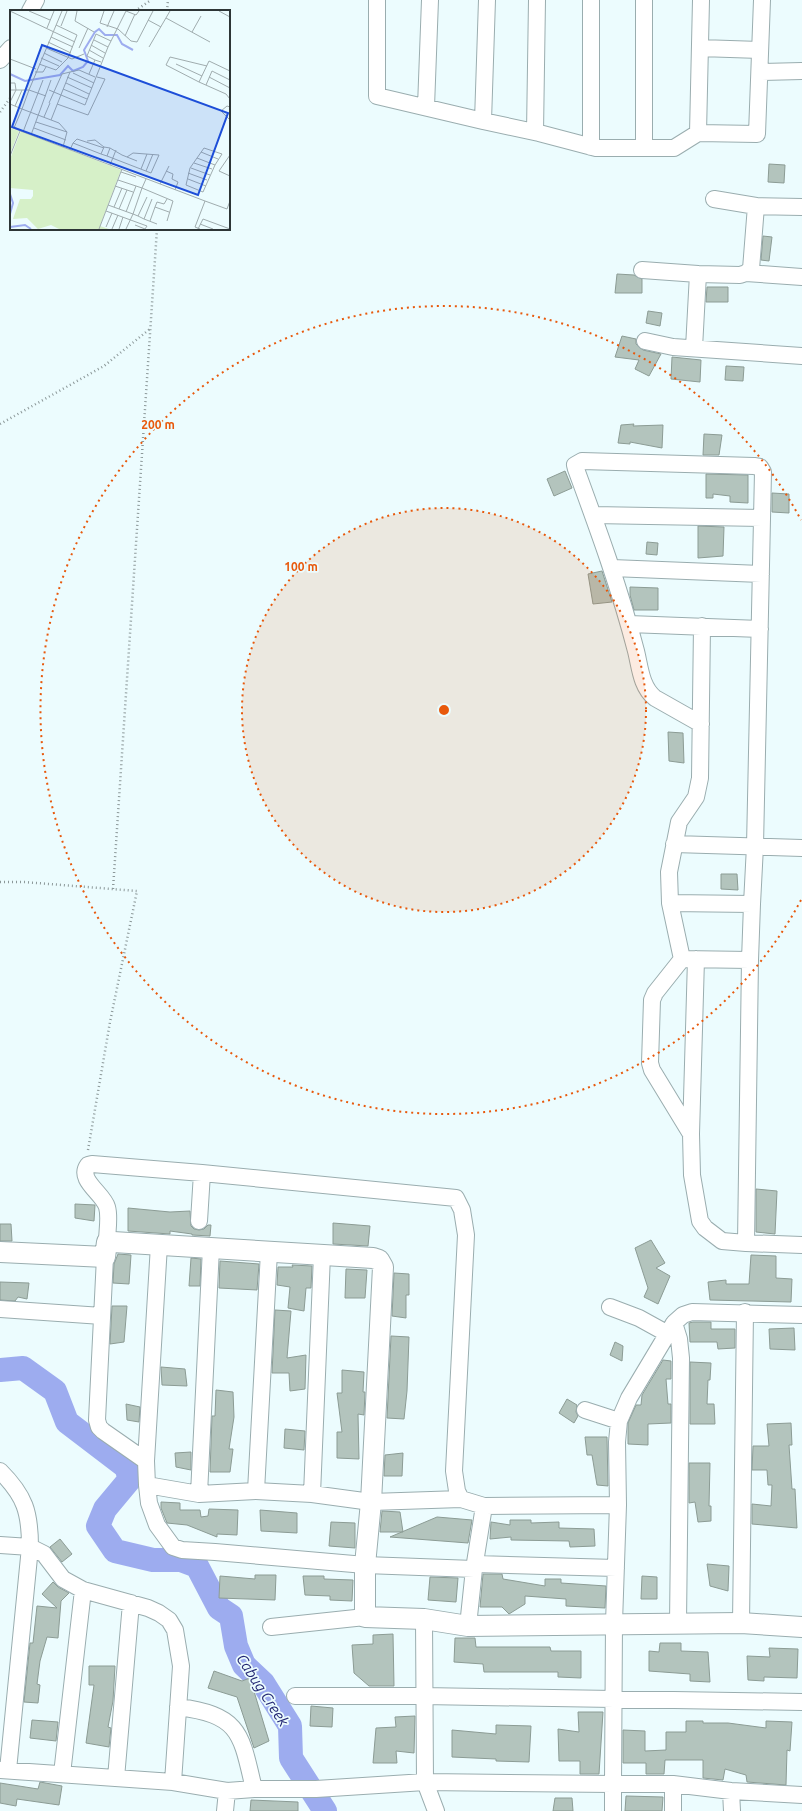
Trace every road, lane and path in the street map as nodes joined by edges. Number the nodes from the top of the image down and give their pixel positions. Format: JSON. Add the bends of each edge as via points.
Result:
{"nodes":[{"id":1,"x":36,"y":0,"type":"edge"},
{"id":2,"x":151,"y":0,"type":"edge"},
{"id":3,"x":168,"y":0,"type":"edge"},
{"id":4,"x":377,"y":0,"type":"edge"},
{"id":5,"x":430,"y":0,"type":"edge"},
{"id":6,"x":487,"y":0,"type":"edge"},
{"id":7,"x":537,"y":0,"type":"edge"},
{"id":8,"x":591,"y":0,"type":"edge"},
{"id":9,"x":644,"y":0,"type":"edge"},
{"id":10,"x":701,"y":0,"type":"edge"},
{"id":11,"x":762,"y":0,"type":"edge"},
{"id":12,"x":31,"y":10,"type":"edge"},
{"id":13,"x":136,"y":10,"type":"edge"},
{"id":14,"x":167,"y":10,"type":"edge"},
{"id":15,"x":700,"y":48,"type":"junction"},
{"id":16,"x":10,"y":49,"type":"edge"},
{"id":17,"x":760,"y":50,"type":"junction"},
{"id":18,"x":0,"y":60,"type":"edge"},
{"id":19,"x":802,"y":71,"type":"edge"},
{"id":20,"x":760,"y":72,"type":"junction"},
{"id":21,"x":10,"y":97,"type":"edge"},
{"id":22,"x":426,"y":107,"type":"junction"},
{"id":23,"x":0,"y":112,"type":"edge"},
{"id":24,"x":483,"y":121,"type":"junction"},
{"id":25,"x":535,"y":132,"type":"junction"},
{"id":26,"x":698,"y":133,"type":"junction"},
{"id":27,"x":590,"y":147,"type":"junction"},
{"id":28,"x":644,"y":148,"type":"junction"},
{"id":29,"x":714,"y":199,"type":"dead end"},
{"id":30,"x":756,"y":206,"type":"junction"},
{"id":31,"x":802,"y":207,"type":"edge"},
{"id":32,"x":157,"y":230,"type":"edge"},
{"id":33,"x":642,"y":270,"type":"dead end"},
{"id":34,"x":746,"y":273,"type":"junction"},
{"id":35,"x":698,"y":274,"type":"junction"},
{"id":36,"x":802,"y":277,"type":"edge"},
{"id":37,"x":151,"y":328,"type":"junction"},
{"id":38,"x":645,"y":341,"type":"dead end"},
{"id":39,"x":694,"y":348,"type":"junction"},
{"id":40,"x":802,"y":356,"type":"edge"},
{"id":41,"x":0,"y":424,"type":"edge"},
{"id":42,"x":593,"y":516,"type":"junction"},
{"id":43,"x":762,"y":518,"type":"junction"},
{"id":44,"x":612,"y":568,"type":"junction"},
{"id":45,"x":761,"y":574,"type":"junction"},
{"id":46,"x":629,"y":624,"type":"junction"},
{"id":47,"x":702,"y":626,"type":"junction"},
{"id":48,"x":760,"y":629,"type":"junction"},
{"id":49,"x":701,"y":724,"type":"junction"},
{"id":50,"x":674,"y":844,"type":"junction"},
{"id":51,"x":755,"y":846,"type":"junction"},
{"id":52,"x":802,"y":848,"type":"edge"},
{"id":53,"x":0,"y":882,"type":"edge"},
{"id":54,"x":113,"y":889,"type":"junction"},
{"id":55,"x":670,"y":903,"type":"junction"},
{"id":56,"x":752,"y":904,"type":"junction"},
{"id":57,"x":689,"y":959,"type":"junction"},
{"id":58,"x":750,"y":960,"type":"junction"},
{"id":59,"x":691,"y":1134,"type":"junction"},
{"id":60,"x":85,"y":1169,"type":"junction"},
{"id":61,"x":202,"y":1172,"type":"junction"},
{"id":62,"x":199,"y":1221,"type":"dead end"},
{"id":63,"x":746,"y":1243,"type":"junction"},
{"id":64,"x":158,"y":1245,"type":"junction"},
{"id":65,"x":802,"y":1245,"type":"edge"},
{"id":66,"x":211,"y":1248,"type":"junction"},
{"id":67,"x":106,"y":1249,"type":"junction"},
{"id":68,"x":0,"y":1252,"type":"edge"},
{"id":69,"x":269,"y":1252,"type":"junction"},
{"id":70,"x":322,"y":1255,"type":"junction"},
{"id":71,"x":610,"y":1307,"type":"dead end"},
{"id":72,"x":0,"y":1309,"type":"edge"},
{"id":73,"x":745,"y":1312,"type":"junction"},
{"id":74,"x":802,"y":1315,"type":"edge"},
{"id":75,"x":102,"y":1316,"type":"junction"},
{"id":76,"x":671,"y":1329,"type":"junction"},
{"id":77,"x":585,"y":1410,"type":"dead end"},
{"id":78,"x":619,"y":1421,"type":"junction"},
{"id":79,"x":146,"y":1461,"type":"junction"},
{"id":80,"x":0,"y":1471,"type":"edge"},
{"id":81,"x":7,"y":1484,"type":"edge"},
{"id":82,"x":147,"y":1485,"type":"junction"},
{"id":83,"x":256,"y":1491,"type":"junction"},
{"id":84,"x":199,"y":1494,"type":"junction"},
{"id":85,"x":312,"y":1494,"type":"junction"},
{"id":86,"x":460,"y":1499,"type":"junction"},
{"id":87,"x":370,"y":1502,"type":"junction"},
{"id":88,"x":618,"y":1505,"type":"junction"},
{"id":89,"x":484,"y":1506,"type":"junction"},
{"id":90,"x":0,"y":1546,"type":"edge"},
{"id":91,"x":30,"y":1547,"type":"junction"},
{"id":92,"x":365,"y":1565,"type":"junction"},
{"id":93,"x":475,"y":1566,"type":"junction"},
{"id":94,"x":616,"y":1568,"type":"junction"},
{"id":95,"x":83,"y":1590,"type":"junction"},
{"id":96,"x":131,"y":1603,"type":"junction"},
{"id":97,"x":365,"y":1617,"type":"junction"},
{"id":98,"x":424,"y":1619,"type":"junction"},
{"id":99,"x":614,"y":1623,"type":"junction"},
{"id":100,"x":741,"y":1623,"type":"junction"},
{"id":101,"x":678,"y":1624,"type":"junction"},
{"id":102,"x":468,"y":1626,"type":"junction"},
{"id":103,"x":271,"y":1627,"type":"dead end"},
{"id":104,"x":802,"y":1628,"type":"edge"},
{"id":105,"x":295,"y":1696,"type":"dead end"},
{"id":106,"x":424,"y":1696,"type":"junction"},
{"id":107,"x":614,"y":1699,"type":"junction"},
{"id":108,"x":802,"y":1702,"type":"edge"},
{"id":109,"x":178,"y":1707,"type":"junction"},
{"id":110,"x":4,"y":1770,"type":"edge"},
{"id":111,"x":62,"y":1774,"type":"junction"},
{"id":112,"x":116,"y":1778,"type":"junction"},
{"id":113,"x":173,"y":1782,"type":"junction"},
{"id":114,"x":426,"y":1782,"type":"junction"},
{"id":115,"x":614,"y":1784,"type":"junction"},
{"id":116,"x":673,"y":1784,"type":"junction"},
{"id":117,"x":254,"y":1789,"type":"junction"},
{"id":118,"x":227,"y":1791,"type":"junction"},
{"id":119,"x":732,"y":1792,"type":"junction"},
{"id":120,"x":802,"y":1795,"type":"edge"},
{"id":121,"x":225,"y":1811,"type":"edge"},
{"id":122,"x":436,"y":1811,"type":"edge"},
{"id":123,"x":613,"y":1811,"type":"edge"},
{"id":124,"x":673,"y":1811,"type":"edge"},
{"id":125,"x":732,"y":1811,"type":"edge"}],
"edges":[{"from":1,"to":12,"type":"street"},
{"from":2,"to":13,"type":"path"},
{"from":3,"to":14,"type":"path"},
{"from":4,"to":22,"type":"street","via":[[377,96]]},
{"from":5,"to":22,"type":"street"},
{"from":6,"to":24,"type":"street"},
{"from":7,"to":25,"type":"street"},
{"from":8,"to":27,"type":"street"},
{"from":9,"to":28,"type":"street"},
{"from":10,"to":15,"type":"street"},
{"from":11,"to":17,"type":"street"},
{"from":15,"to":17,"type":"street"},
{"from":15,"to":26,"type":"street"},
{"from":16,"to":18,"type":"street"},
{"from":17,"to":20,"type":"street"},
{"from":19,"to":20,"type":"street"},
{"from":20,"to":26,"type":"street","via":[[757,134]]},
{"from":21,"to":23,"type":"path"},
{"from":22,"to":24,"type":"street"},
{"from":24,"to":25,"type":"street"},
{"from":25,"to":27,"type":"street"},
{"from":26,"to":28,"type":"street","via":[[674,148]]},
{"from":27,"to":28,"type":"street"},
{"from":29,"to":30,"type":"street"},
{"from":30,"to":31,"type":"street"},
{"from":30,"to":34,"type":"street","via":[[750,268]]},
{"from":32,"to":37,"type":"path"},
{"from":33,"to":35,"type":"street"},
{"from":34,"to":35,"type":"street"},
{"from":34,"to":36,"type":"street"},
{"from":35,"to":39,"type":"street"},
{"from":37,"to":41,"type":"path","via":[[104,366]]},
{"from":37,"to":54,"type":"path"},
{"from":38,"to":39,"type":"street"},
{"from":39,"to":40,"type":"street"},
{"from":42,"to":43,"type":"street"},
{"from":42,"to":43,"type":"street","via":[[575,465],[582,461],[760,466],[763,472]]},
{"from":42,"to":44,"type":"street"},
{"from":43,"to":45,"type":"street"},
{"from":44,"to":45,"type":"street"},
{"from":44,"to":46,"type":"street"},
{"from":45,"to":48,"type":"street"},
{"from":46,"to":47,"type":"street"},
{"from":46,"to":49,"type":"street","via":[[648,693]]},
{"from":47,"to":48,"type":"street"},
{"from":47,"to":49,"type":"street"},
{"from":48,"to":51,"type":"street"},
{"from":49,"to":50,"type":"street","via":[[700,781],[696,797],[679,822]]},
{"from":50,"to":51,"type":"street"},
{"from":50,"to":55,"type":"street","via":[[669,872]]},
{"from":51,"to":52,"type":"street"},
{"from":51,"to":56,"type":"street"},
{"from":53,"to":54,"type":"path"},
{"from":54,"to":60,"type":"path","via":[[137,891],[110,1022]]},
{"from":55,"to":56,"type":"street"},
{"from":55,"to":57,"type":"street"},
{"from":56,"to":58,"type":"street"},
{"from":57,"to":58,"type":"street"},
{"from":57,"to":59,"type":"street"},
{"from":57,"to":59,"type":"street","via":[[655,993],[652,1000],[650,1063]]},
{"from":58,"to":63,"type":"street"},
{"from":59,"to":63,"type":"street","via":[[692,1175],[700,1221],[722,1241]]},
{"from":60,"to":61,"type":"street","via":[[92,1164]]},
{"from":60,"to":67,"type":"street","via":[[85,1176],[105,1201],[108,1209]]},
{"from":61,"to":62,"type":"street"},
{"from":61,"to":86,"type":"street","via":[[456,1198],[462,1210],[466,1235],[454,1471],[456,1491]]},
{"from":63,"to":65,"type":"street"},
{"from":64,"to":66,"type":"street"},
{"from":64,"to":67,"type":"street"},
{"from":64,"to":79,"type":"street"},
{"from":66,"to":69,"type":"street"},
{"from":66,"to":84,"type":"street"},
{"from":67,"to":68,"type":"street"},
{"from":67,"to":75,"type":"street"},
{"from":69,"to":70,"type":"street"},
{"from":69,"to":83,"type":"street"},
{"from":70,"to":85,"type":"street"},
{"from":70,"to":87,"type":"street","via":[[373,1258],[379,1260],[383,1267]]},
{"from":71,"to":76,"type":"street"},
{"from":72,"to":75,"type":"street"},
{"from":73,"to":74,"type":"street"},
{"from":73,"to":76,"type":"street","via":[[683,1314]]},
{"from":73,"to":100,"type":"street"},
{"from":75,"to":79,"type":"street","via":[[97,1420],[99,1427]]},
{"from":76,"to":78,"type":"street","via":[[629,1398]]},
{"from":76,"to":101,"type":"street","via":[[679,1339],[681,1358]]},
{"from":77,"to":78,"type":"street"},
{"from":78,"to":88,"type":"street"},
{"from":79,"to":82,"type":"street"},
{"from":80,"to":81,"type":"street"},
{"from":81,"to":91,"type":"street","via":[[28,1514]]},
{"from":82,"to":84,"type":"street"},
{"from":82,"to":92,"type":"street","via":[[149,1504],[157,1525],[173,1547],[182,1550]]},
{"from":83,"to":84,"type":"street"},
{"from":83,"to":85,"type":"street"},
{"from":85,"to":87,"type":"street"},
{"from":86,"to":87,"type":"street"},
{"from":86,"to":89,"type":"street"},
{"from":87,"to":92,"type":"street"},
{"from":88,"to":89,"type":"street"},
{"from":88,"to":94,"type":"street"},
{"from":89,"to":93,"type":"street"},
{"from":90,"to":91,"type":"street"},
{"from":91,"to":95,"type":"street","via":[[44,1554],[63,1579]]},
{"from":91,"to":110,"type":"street"},
{"from":92,"to":93,"type":"street"},
{"from":92,"to":97,"type":"street"},
{"from":93,"to":94,"type":"street"},
{"from":93,"to":102,"type":"street"},
{"from":94,"to":99,"type":"street"},
{"from":95,"to":96,"type":"street"},
{"from":95,"to":111,"type":"street"},
{"from":96,"to":109,"type":"street","via":[[159,1613],[169,1620],[175,1630],[181,1666]]},
{"from":96,"to":112,"type":"street"},
{"from":97,"to":98,"type":"street"},
{"from":97,"to":103,"type":"street"},
{"from":98,"to":102,"type":"street"},
{"from":98,"to":106,"type":"street"},
{"from":99,"to":101,"type":"street"},
{"from":99,"to":102,"type":"street"},
{"from":99,"to":107,"type":"street"},
{"from":100,"to":101,"type":"street"},
{"from":100,"to":104,"type":"street"},
{"from":105,"to":106,"type":"street"},
{"from":106,"to":107,"type":"street"},
{"from":106,"to":114,"type":"street"},
{"from":107,"to":108,"type":"street"},
{"from":107,"to":115,"type":"street"},
{"from":109,"to":113,"type":"street"},
{"from":109,"to":117,"type":"street","via":[[199,1710],[226,1721],[243,1743]]},
{"from":110,"to":111,"type":"street"},
{"from":111,"to":112,"type":"street"},
{"from":112,"to":113,"type":"street"},
{"from":113,"to":118,"type":"street"},
{"from":114,"to":115,"type":"street"},
{"from":114,"to":117,"type":"street","via":[[310,1789]]},
{"from":114,"to":122,"type":"street"},
{"from":115,"to":116,"type":"street"},
{"from":115,"to":123,"type":"street"},
{"from":116,"to":119,"type":"street"},
{"from":116,"to":124,"type":"street"},
{"from":117,"to":118,"type":"street"},
{"from":118,"to":121,"type":"street"},
{"from":119,"to":120,"type":"street"},
{"from":119,"to":125,"type":"street"}]}
